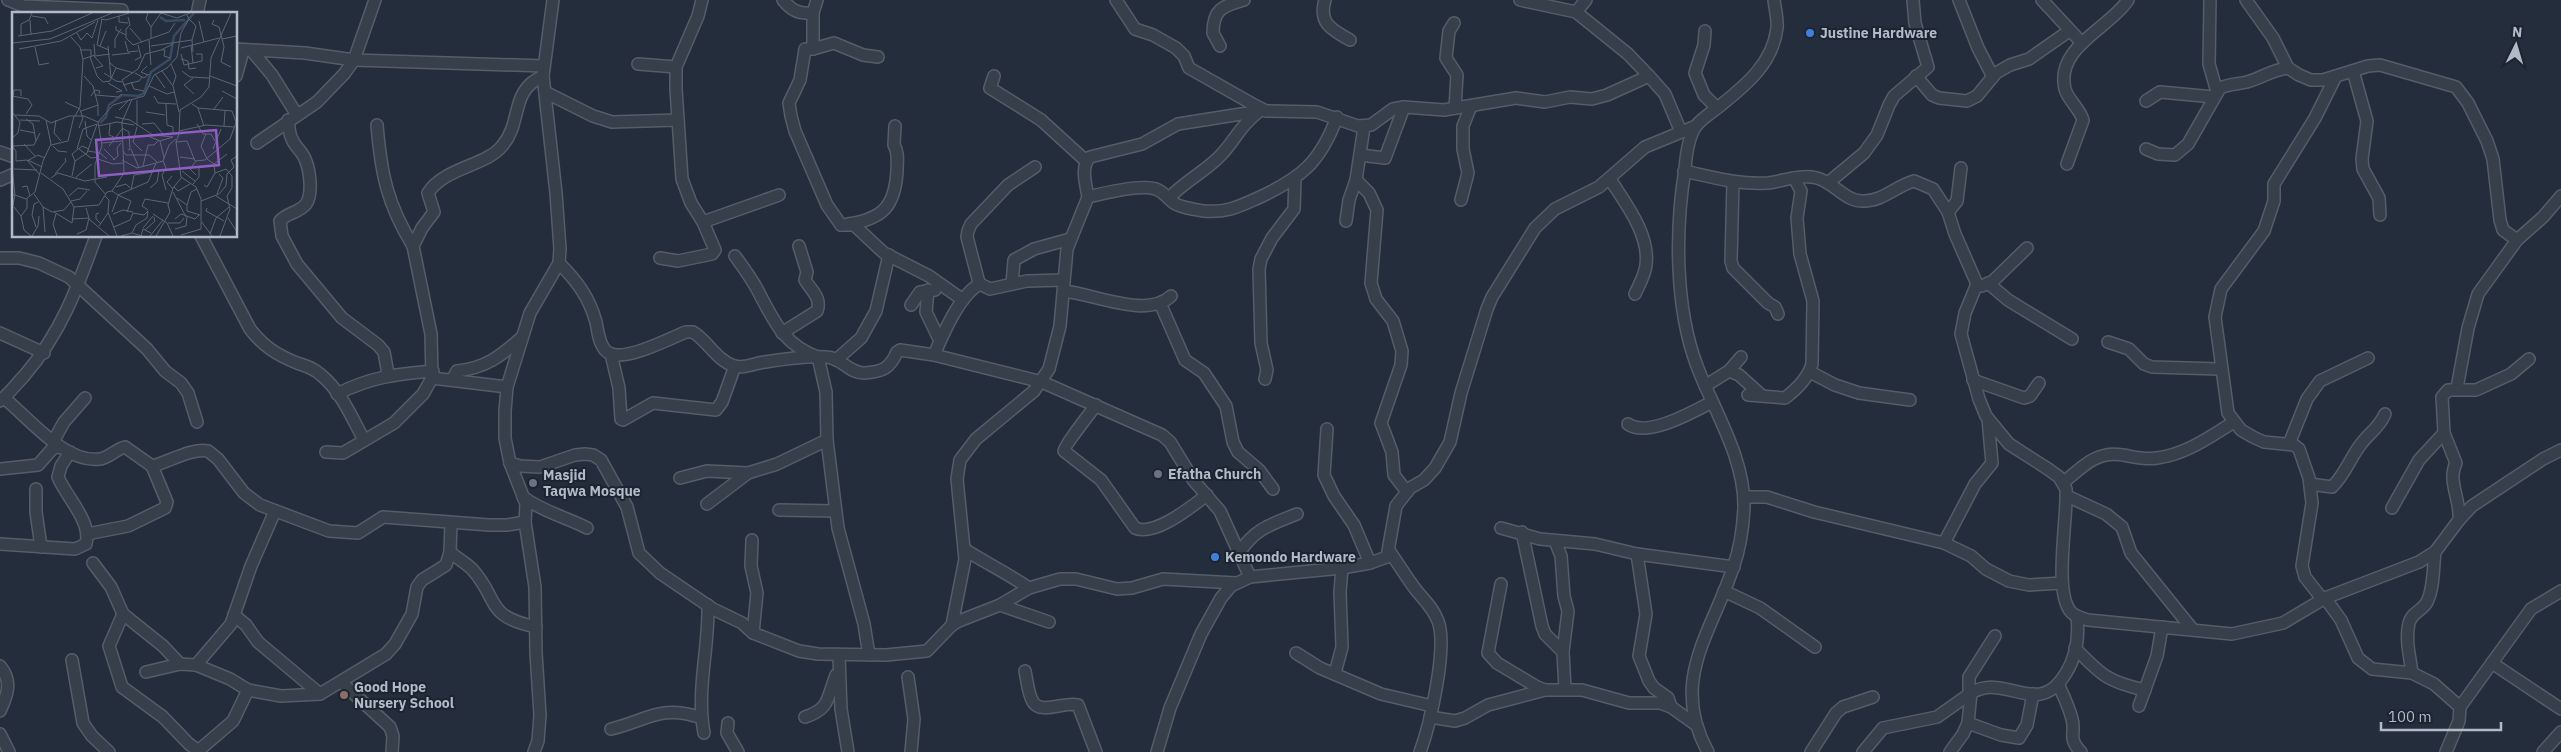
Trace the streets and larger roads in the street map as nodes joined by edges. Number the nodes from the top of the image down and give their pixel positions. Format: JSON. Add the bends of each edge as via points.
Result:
{"nodes":[{"id":1,"x":8,"y":0,"type":"edge"},
{"id":2,"x":375,"y":0,"type":"edge"},
{"id":3,"x":553,"y":0,"type":"edge"},
{"id":4,"x":702,"y":0,"type":"edge"},
{"id":5,"x":783,"y":0,"type":"edge"},
{"id":6,"x":817,"y":0,"type":"edge"},
{"id":7,"x":1116,"y":0,"type":"edge"},
{"id":8,"x":1244,"y":0,"type":"edge"},
{"id":9,"x":1325,"y":0,"type":"edge"},
{"id":10,"x":1520,"y":0,"type":"edge"},
{"id":11,"x":1586,"y":0,"type":"edge"},
{"id":12,"x":1774,"y":0,"type":"edge"},
{"id":13,"x":1913,"y":0,"type":"edge"},
{"id":14,"x":1959,"y":0,"type":"edge"},
{"id":15,"x":2042,"y":0,"type":"edge"},
{"id":16,"x":2128,"y":0,"type":"edge"},
{"id":17,"x":2210,"y":0,"type":"edge"},
{"id":18,"x":2246,"y":0,"type":"edge"},
{"id":19,"x":122,"y":8,"type":"edge"},
{"id":20,"x":1576,"y":12,"type":"junction"},
{"id":21,"x":813,"y":13,"type":"junction"},
{"id":22,"x":1454,"y":23,"type":"dead end"},
{"id":23,"x":1705,"y":31,"type":"dead end"},
{"id":24,"x":2068,"y":31,"type":"junction"},
{"id":25,"x":1350,"y":40,"type":"dead end"},
{"id":26,"x":2082,"y":43,"type":"junction"},
{"id":27,"x":1220,"y":46,"type":"dead end"},
{"id":28,"x":813,"y":49,"type":"junction"},
{"id":29,"x":244,"y":51,"type":"edge"},
{"id":30,"x":878,"y":57,"type":"dead end"},
{"id":31,"x":354,"y":60,"type":"junction"},
{"id":32,"x":638,"y":64,"type":"dead end"},
{"id":33,"x":676,"y":67,"type":"junction"},
{"id":34,"x":2288,"y":68,"type":"junction"},
{"id":35,"x":238,"y":70,"type":"edge"},
{"id":36,"x":544,"y":71,"type":"junction"},
{"id":37,"x":2353,"y":71,"type":"junction"},
{"id":38,"x":994,"y":76,"type":"dead end"},
{"id":39,"x":1649,"y":76,"type":"junction"},
{"id":40,"x":1916,"y":76,"type":"junction"},
{"id":41,"x":2336,"y":76,"type":"junction"},
{"id":42,"x":1993,"y":78,"type":"junction"},
{"id":43,"x":545,"y":92,"type":"junction"},
{"id":44,"x":2216,"y":95,"type":"junction"},
{"id":45,"x":2146,"y":101,"type":"dead end"},
{"id":46,"x":1404,"y":106,"type":"junction"},
{"id":47,"x":1471,"y":106,"type":"junction"},
{"id":48,"x":1456,"y":108,"type":"junction"},
{"id":49,"x":1717,"y":108,"type":"junction"},
{"id":50,"x":1262,"y":110,"type":"junction"},
{"id":51,"x":1337,"y":117,"type":"junction"},
{"id":52,"x":292,"y":118,"type":"junction"},
{"id":53,"x":678,"y":120,"type":"junction"},
{"id":54,"x":377,"y":125,"type":"dead end"},
{"id":55,"x":896,"y":126,"type":"dead end"},
{"id":56,"x":1696,"y":126,"type":"junction"},
{"id":57,"x":1364,"y":127,"type":"junction"},
{"id":58,"x":1681,"y":132,"type":"junction"},
{"id":59,"x":257,"y":143,"type":"dead end"},
{"id":60,"x":2146,"y":149,"type":"dead end"},
{"id":61,"x":0,"y":152,"type":"edge"},
{"id":62,"x":1360,"y":155,"type":"junction"},
{"id":63,"x":12,"y":156,"type":"edge"},
{"id":64,"x":1086,"y":161,"type":"junction"},
{"id":65,"x":2067,"y":164,"type":"dead end"},
{"id":66,"x":1035,"y":167,"type":"dead end"},
{"id":67,"x":1961,"y":168,"type":"dead end"},
{"id":68,"x":1684,"y":171,"type":"junction"},
{"id":69,"x":12,"y":175,"type":"edge"},
{"id":70,"x":1794,"y":178,"type":"junction"},
{"id":71,"x":1295,"y":179,"type":"junction"},
{"id":72,"x":1610,"y":179,"type":"junction"},
{"id":73,"x":0,"y":180,"type":"edge"},
{"id":74,"x":1356,"y":180,"type":"junction"},
{"id":75,"x":1733,"y":182,"type":"junction"},
{"id":76,"x":1828,"y":183,"type":"junction"},
{"id":77,"x":779,"y":195,"type":"dead end"},
{"id":78,"x":2561,"y":196,"type":"edge"},
{"id":79,"x":1088,"y":197,"type":"junction"},
{"id":80,"x":1169,"y":198,"type":"junction"},
{"id":81,"x":1461,"y":200,"type":"dead end"},
{"id":82,"x":1948,"y":212,"type":"junction"},
{"id":83,"x":2380,"y":214,"type":"dead end"},
{"id":84,"x":703,"y":222,"type":"junction"},
{"id":85,"x":1346,"y":222,"type":"dead end"},
{"id":86,"x":841,"y":225,"type":"junction"},
{"id":87,"x":95,"y":238,"type":"edge"},
{"id":88,"x":202,"y":238,"type":"edge"},
{"id":89,"x":1070,"y":239,"type":"junction"},
{"id":90,"x":2517,"y":240,"type":"junction"},
{"id":91,"x":413,"y":246,"type":"junction"},
{"id":92,"x":799,"y":246,"type":"dead end"},
{"id":93,"x":2027,"y":248,"type":"dead end"},
{"id":94,"x":889,"y":255,"type":"junction"},
{"id":95,"x":735,"y":256,"type":"dead end"},
{"id":96,"x":0,"y":258,"type":"edge"},
{"id":97,"x":660,"y":258,"type":"dead end"},
{"id":98,"x":559,"y":264,"type":"junction"},
{"id":99,"x":1988,"y":283,"type":"junction"},
{"id":100,"x":980,"y":284,"type":"junction"},
{"id":101,"x":1012,"y":284,"type":"junction"},
{"id":102,"x":1064,"y":285,"type":"junction"},
{"id":103,"x":79,"y":286,"type":"junction"},
{"id":104,"x":1976,"y":289,"type":"junction"},
{"id":105,"x":928,"y":290,"type":"junction"},
{"id":106,"x":949,"y":291,"type":"junction"},
{"id":107,"x":1635,"y":294,"type":"dead end"},
{"id":108,"x":1171,"y":296,"type":"dead end"},
{"id":109,"x":962,"y":300,"type":"junction"},
{"id":110,"x":1160,"y":303,"type":"junction"},
{"id":111,"x":911,"y":304,"type":"dead end"},
{"id":112,"x":1778,"y":314,"type":"dead end"},
{"id":113,"x":0,"y":333,"type":"edge"},
{"id":114,"x":782,"y":333,"type":"junction"},
{"id":115,"x":522,"y":337,"type":"junction"},
{"id":116,"x":2072,"y":339,"type":"dead end"},
{"id":117,"x":940,"y":342,"type":"junction"},
{"id":118,"x":2108,"y":342,"type":"dead end"},
{"id":119,"x":44,"y":353,"type":"junction"},
{"id":120,"x":611,"y":354,"type":"junction"},
{"id":121,"x":934,"y":355,"type":"junction"},
{"id":122,"x":818,"y":357,"type":"junction"},
{"id":123,"x":1741,"y":357,"type":"dead end"},
{"id":124,"x":2368,"y":358,"type":"dead end"},
{"id":125,"x":2530,"y":359,"type":"dead end"},
{"id":126,"x":836,"y":360,"type":"junction"},
{"id":127,"x":735,"y":366,"type":"junction"},
{"id":128,"x":2220,"y":369,"type":"junction"},
{"id":129,"x":1729,"y":371,"type":"junction"},
{"id":130,"x":1810,"y":372,"type":"junction"},
{"id":131,"x":388,"y":374,"type":"junction"},
{"id":132,"x":433,"y":375,"type":"junction"},
{"id":133,"x":1265,"y":379,"type":"dead end"},
{"id":134,"x":452,"y":380,"type":"junction"},
{"id":135,"x":1973,"y":380,"type":"junction"},
{"id":136,"x":1042,"y":382,"type":"junction"},
{"id":137,"x":2039,"y":383,"type":"dead end"},
{"id":138,"x":1705,"y":386,"type":"junction"},
{"id":139,"x":507,"y":387,"type":"junction"},
{"id":140,"x":2457,"y":388,"type":"junction"},
{"id":141,"x":337,"y":394,"type":"junction"},
{"id":142,"x":1760,"y":394,"type":"junction"},
{"id":143,"x":1748,"y":395,"type":"dead end"},
{"id":144,"x":85,"y":398,"type":"dead end"},
{"id":145,"x":2,"y":400,"type":"edge"},
{"id":146,"x":1910,"y":400,"type":"dead end"},
{"id":147,"x":1712,"y":402,"type":"junction"},
{"id":148,"x":1096,"y":405,"type":"junction"},
{"id":149,"x":2385,"y":414,"type":"dead end"},
{"id":150,"x":1988,"y":419,"type":"junction"},
{"id":151,"x":197,"y":422,"type":"dead end"},
{"id":152,"x":2234,"y":422,"type":"junction"},
{"id":153,"x":1628,"y":424,"type":"dead end"},
{"id":154,"x":1327,"y":429,"type":"dead end"},
{"id":155,"x":2444,"y":434,"type":"junction"},
{"id":156,"x":364,"y":440,"type":"junction"},
{"id":157,"x":827,"y":440,"type":"junction"},
{"id":158,"x":2289,"y":444,"type":"junction"},
{"id":159,"x":56,"y":445,"type":"junction"},
{"id":160,"x":2561,"y":450,"type":"edge"},
{"id":161,"x":70,"y":452,"type":"junction"},
{"id":162,"x":326,"y":452,"type":"dead end"},
{"id":163,"x":510,"y":463,"type":"junction"},
{"id":164,"x":152,"y":466,"type":"junction"},
{"id":165,"x":0,"y":469,"type":"edge"},
{"id":166,"x":748,"y":473,"type":"junction"},
{"id":167,"x":680,"y":478,"type":"dead end"},
{"id":168,"x":2063,"y":483,"type":"junction"},
{"id":169,"x":2310,"y":484,"type":"junction"},
{"id":170,"x":36,"y":489,"type":"dead end"},
{"id":171,"x":1273,"y":489,"type":"dead end"},
{"id":172,"x":1407,"y":492,"type":"junction"},
{"id":173,"x":1207,"y":495,"type":"junction"},
{"id":174,"x":2456,"y":495,"type":"junction"},
{"id":175,"x":2067,"y":496,"type":"junction"},
{"id":176,"x":523,"y":497,"type":"junction"},
{"id":177,"x":1744,"y":497,"type":"junction"},
{"id":178,"x":707,"y":504,"type":"dead end"},
{"id":179,"x":2472,"y":506,"type":"junction"},
{"id":180,"x":2392,"y":508,"type":"dead end"},
{"id":181,"x":779,"y":510,"type":"dead end"},
{"id":182,"x":836,"y":511,"type":"junction"},
{"id":183,"x":275,"y":512,"type":"junction"},
{"id":184,"x":1297,"y":514,"type":"dead end"},
{"id":185,"x":2459,"y":520,"type":"junction"},
{"id":186,"x":525,"y":522,"type":"junction"},
{"id":187,"x":451,"y":524,"type":"junction"},
{"id":188,"x":587,"y":528,"type":"dead end"},
{"id":189,"x":1501,"y":528,"type":"dead end"},
{"id":190,"x":1522,"y":532,"type":"junction"},
{"id":191,"x":87,"y":534,"type":"junction"},
{"id":192,"x":752,"y":540,"type":"dead end"},
{"id":193,"x":1555,"y":541,"type":"junction"},
{"id":194,"x":1944,"y":543,"type":"junction"},
{"id":195,"x":0,"y":544,"type":"edge"},
{"id":196,"x":41,"y":547,"type":"junction"},
{"id":197,"x":964,"y":549,"type":"junction"},
{"id":198,"x":450,"y":552,"type":"junction"},
{"id":199,"x":1240,"y":552,"type":"junction"},
{"id":200,"x":1390,"y":552,"type":"junction"},
{"id":201,"x":2435,"y":552,"type":"junction"},
{"id":202,"x":1637,"y":554,"type":"junction"},
{"id":203,"x":93,"y":563,"type":"dead end"},
{"id":204,"x":1370,"y":563,"type":"junction"},
{"id":205,"x":1734,"y":567,"type":"junction"},
{"id":206,"x":1342,"y":568,"type":"junction"},
{"id":207,"x":1250,"y":577,"type":"junction"},
{"id":208,"x":1236,"y":582,"type":"junction"},
{"id":209,"x":2062,"y":583,"type":"junction"},
{"id":210,"x":1501,"y":584,"type":"dead end"},
{"id":211,"x":1029,"y":588,"type":"junction"},
{"id":212,"x":1724,"y":591,"type":"junction"},
{"id":213,"x":2561,"y":591,"type":"edge"},
{"id":214,"x":2324,"y":599,"type":"junction"},
{"id":215,"x":708,"y":605,"type":"junction"},
{"id":216,"x":1000,"y":605,"type":"junction"},
{"id":217,"x":123,"y":614,"type":"junction"},
{"id":218,"x":234,"y":615,"type":"junction"},
{"id":219,"x":2077,"y":616,"type":"junction"},
{"id":220,"x":1049,"y":622,"type":"dead end"},
{"id":221,"x":952,"y":625,"type":"junction"},
{"id":222,"x":536,"y":627,"type":"junction"},
{"id":223,"x":2162,"y":627,"type":"junction"},
{"id":224,"x":2193,"y":630,"type":"junction"},
{"id":225,"x":753,"y":633,"type":"junction"},
{"id":226,"x":1996,"y":636,"type":"dead end"},
{"id":227,"x":1815,"y":647,"type":"dead end"},
{"id":228,"x":2075,"y":648,"type":"junction"},
{"id":229,"x":1563,"y":652,"type":"junction"},
{"id":230,"x":1296,"y":653,"type":"dead end"},
{"id":231,"x":869,"y":655,"type":"junction"},
{"id":232,"x":839,"y":656,"type":"junction"},
{"id":233,"x":72,"y":660,"type":"dead end"},
{"id":234,"x":2492,"y":663,"type":"junction"},
{"id":235,"x":180,"y":664,"type":"junction"},
{"id":236,"x":196,"y":665,"type":"junction"},
{"id":237,"x":0,"y":666,"type":"edge"},
{"id":238,"x":838,"y":669,"type":"junction"},
{"id":239,"x":1025,"y":671,"type":"dead end"},
{"id":240,"x":146,"y":672,"type":"dead end"},
{"id":241,"x":1335,"y":673,"type":"junction"},
{"id":242,"x":2412,"y":673,"type":"junction"},
{"id":243,"x":908,"y":677,"type":"dead end"},
{"id":244,"x":341,"y":682,"type":"junction"},
{"id":245,"x":2058,"y":686,"type":"junction"},
{"id":246,"x":1565,"y":689,"type":"junction"},
{"id":247,"x":248,"y":690,"type":"junction"},
{"id":248,"x":1545,"y":690,"type":"junction"},
{"id":249,"x":2145,"y":690,"type":"junction"},
{"id":250,"x":1970,"y":693,"type":"junction"},
{"id":251,"x":320,"y":694,"type":"junction"},
{"id":252,"x":2033,"y":694,"type":"junction"},
{"id":253,"x":1873,"y":697,"type":"dead end"},
{"id":254,"x":2139,"y":706,"type":"dead end"},
{"id":255,"x":1671,"y":707,"type":"junction"},
{"id":256,"x":2460,"y":707,"type":"junction"},
{"id":257,"x":2561,"y":709,"type":"edge"},
{"id":258,"x":0,"y":712,"type":"edge"},
{"id":259,"x":1431,"y":712,"type":"junction"},
{"id":260,"x":805,"y":717,"type":"dead end"},
{"id":261,"x":702,"y":718,"type":"junction"},
{"id":262,"x":728,"y":723,"type":"dead end"},
{"id":263,"x":1968,"y":723,"type":"junction"},
{"id":264,"x":1695,"y":724,"type":"junction"},
{"id":265,"x":611,"y":729,"type":"dead end"},
{"id":266,"x":2561,"y":732,"type":"edge"},
{"id":267,"x":704,"y":733,"type":"dead end"},
{"id":268,"x":0,"y":734,"type":"edge"},
{"id":269,"x":9,"y":752,"type":"edge"},
{"id":270,"x":109,"y":752,"type":"edge"},
{"id":271,"x":200,"y":752,"type":"edge"},
{"id":272,"x":392,"y":752,"type":"edge"},
{"id":273,"x":534,"y":752,"type":"edge"},
{"id":274,"x":738,"y":752,"type":"edge"},
{"id":275,"x":848,"y":752,"type":"edge"},
{"id":276,"x":912,"y":752,"type":"edge"},
{"id":277,"x":1096,"y":752,"type":"edge"},
{"id":278,"x":1157,"y":752,"type":"edge"},
{"id":279,"x":1420,"y":752,"type":"edge"},
{"id":280,"x":1708,"y":752,"type":"edge"},
{"id":281,"x":1811,"y":752,"type":"edge"},
{"id":282,"x":1863,"y":752,"type":"edge"},
{"id":283,"x":1950,"y":752,"type":"edge"},
{"id":284,"x":2080,"y":752,"type":"edge"},
{"id":285,"x":2446,"y":752,"type":"edge"},
{"id":286,"x":2543,"y":752,"type":"edge"}],
"edges":[{"from":1,"to":19,"type":"street","via":[[23,6]]},
{"from":2,"to":31,"type":"street"},
{"from":3,"to":36,"type":"street"},
{"from":4,"to":33,"type":"street"},
{"from":5,"to":21,"type":"street","via":[[801,14]]},
{"from":6,"to":21,"type":"street"},
{"from":7,"to":50,"type":"street","via":[[1135,29],[1176,48],[1189,68],[1201,77]]},
{"from":8,"to":27,"type":"street","via":[[1224,6],[1217,13],[1213,33]]},
{"from":9,"to":25,"type":"street","via":[[1324,22]]},
{"from":10,"to":20,"type":"street"},
{"from":11,"to":20,"type":"street"},
{"from":12,"to":49,"type":"street","via":[[1777,27],[1766,59],[1747,84]]},
{"from":13,"to":40,"type":"street","via":[[1915,22],[1928,65]]},
{"from":14,"to":42,"type":"street"},
{"from":15,"to":24,"type":"street"},
{"from":16,"to":26,"type":"street"},
{"from":17,"to":44,"type":"street","via":[[2209,64]]},
{"from":18,"to":34,"type":"street","via":[[2273,38]]},
{"from":20,"to":39,"type":"street","via":[[1628,54]]},
{"from":21,"to":28,"type":"street"},
{"from":22,"to":48,"type":"street","via":[[1446,58],[1457,75]]},
{"from":23,"to":49,"type":"street","via":[[1695,73],[1704,95]]},
{"from":24,"to":26,"type":"street"},
{"from":24,"to":42,"type":"street","via":[[2029,59],[2010,65]]},
{"from":26,"to":65,"type":"street","via":[[2074,51],[2064,78],[2066,90],[2082,120]]},
{"from":28,"to":30,"type":"street","via":[[834,43],[863,55]]},
{"from":28,"to":86,"type":"street","via":[[804,48],[800,80],[789,103],[791,116],[827,205]]},
{"from":29,"to":31,"type":"street","via":[[306,53]]},
{"from":29,"to":35,"type":"street"},
{"from":29,"to":52,"type":"street","via":[[272,75]]},
{"from":31,"to":36,"type":"street"},
{"from":31,"to":52,"type":"street","via":[[318,102]]},
{"from":32,"to":33,"type":"street"},
{"from":33,"to":53,"type":"street"},
{"from":34,"to":41,"type":"street","via":[[2311,80]]},
{"from":34,"to":44,"type":"street","via":[[2274,69],[2249,81],[2228,85]]},
{"from":36,"to":43,"type":"street"},
{"from":36,"to":91,"type":"street","via":[[523,92],[512,128],[501,148],[444,178],[429,190],[434,212]]},
{"from":37,"to":41,"type":"street"},
{"from":37,"to":83,"type":"street","via":[[2367,121],[2363,170],[2379,198]]},
{"from":37,"to":90,"type":"street","via":[[2368,66],[2388,66],[2456,87],[2468,103],[2493,159],[2503,230]]},
{"from":38,"to":64,"type":"street","via":[[990,88],[1041,120]]},
{"from":39,"to":47,"type":"street","via":[[1592,99],[1570,97],[1545,102],[1501,98]]},
{"from":39,"to":58,"type":"street","via":[[1665,94]]},
{"from":40,"to":42,"type":"street","via":[[1932,95],[1967,101],[1977,96]]},
{"from":40,"to":76,"type":"street","via":[[1894,96],[1877,135],[1864,153]]},
{"from":41,"to":128,"type":"street","via":[[2274,184],[2271,214],[2259,240],[2221,289],[2215,317]]},
{"from":43,"to":53,"type":"street","via":[[612,122]]},
{"from":43,"to":98,"type":"street","via":[[556,193]]},
{"from":44,"to":45,"type":"street","via":[[2160,92]]},
{"from":44,"to":60,"type":"street","via":[[2182,150],[2168,155]]},
{"from":46,"to":48,"type":"street"},
{"from":46,"to":57,"type":"street"},
{"from":46,"to":62,"type":"street","via":[[1385,158]]},
{"from":47,"to":48,"type":"street"},
{"from":47,"to":81,"type":"street","via":[[1463,126],[1468,174]]},
{"from":49,"to":56,"type":"street"},
{"from":50,"to":51,"type":"street","via":[[1306,110]]},
{"from":50,"to":64,"type":"street","via":[[1178,124],[1142,144],[1090,157]]},
{"from":50,"to":80,"type":"street","via":[[1241,127],[1220,155]]},
{"from":51,"to":57,"type":"street"},
{"from":51,"to":71,"type":"street","via":[[1329,140],[1318,157]]},
{"from":52,"to":59,"type":"street"},
{"from":52,"to":131,"type":"street","via":[[291,138],[305,158],[310,191],[302,208],[280,221],[282,236],[297,264],[342,318],[384,352]]},
{"from":53,"to":84,"type":"street","via":[[682,178]]},
{"from":54,"to":91,"type":"street","via":[[382,179],[391,206]]},
{"from":55,"to":86,"type":"street","via":[[897,171],[891,202],[871,220]]},
{"from":56,"to":58,"type":"street"},
{"from":56,"to":68,"type":"street"},
{"from":57,"to":62,"type":"street"},
{"from":58,"to":72,"type":"street","via":[[1654,141]]},
{"from":61,"to":63,"type":"street"},
{"from":62,"to":74,"type":"street"},
{"from":64,"to":79,"type":"street"},
{"from":66,"to":100,"type":"street","via":[[1008,185],[971,224],[967,237]]},
{"from":67,"to":82,"type":"street","via":[[1957,201]]},
{"from":68,"to":75,"type":"street"},
{"from":68,"to":138,"type":"street","via":[[1678,264],[1684,323]]},
{"from":69,"to":73,"type":"street"},
{"from":70,"to":75,"type":"street","via":[[1768,183]]},
{"from":70,"to":76,"type":"street","via":[[1807,176]]},
{"from":70,"to":130,"type":"street","via":[[1801,191],[1797,210],[1800,254],[1813,302]]},
{"from":71,"to":80,"type":"street","via":[[1229,211],[1186,207]]},
{"from":71,"to":133,"type":"street","via":[[1294,209],[1272,238],[1259,269]]},
{"from":72,"to":107,"type":"street","via":[[1631,209],[1642,239],[1647,264]]},
{"from":72,"to":172,"type":"street","via":[[1599,188],[1556,209],[1536,228],[1487,309],[1461,393],[1450,442],[1436,468]]},
{"from":74,"to":85,"type":"street"},
{"from":74,"to":172,"type":"street","via":[[1369,192],[1377,210],[1371,283],[1376,299],[1392,321],[1402,351],[1401,365],[1381,423],[1392,452],[1394,475]]},
{"from":75,"to":112,"type":"street","via":[[1733,268],[1775,307]]},
{"from":76,"to":82,"type":"street","via":[[1842,194],[1865,201],[1887,195],[1906,183],[1921,182],[1933,189]]},
{"from":77,"to":84,"type":"street"},
{"from":78,"to":90,"type":"street"},
{"from":79,"to":80,"type":"street","via":[[1153,188]]},
{"from":79,"to":89,"type":"street"},
{"from":82,"to":104,"type":"street","via":[[1975,276]]},
{"from":84,"to":97,"type":"street","via":[[715,245],[712,254],[678,261]]},
{"from":86,"to":94,"type":"street","via":[[854,225]]},
{"from":87,"to":103,"type":"street"},
{"from":88,"to":141,"type":"street","via":[[260,342],[280,356],[322,375]]},
{"from":89,"to":101,"type":"street","via":[[1034,249],[1014,260]]},
{"from":89,"to":102,"type":"street"},
{"from":90,"to":140,"type":"street","via":[[2478,294]]},
{"from":91,"to":132,"type":"street","via":[[428,310]]},
{"from":92,"to":114,"type":"street","via":[[807,272],[805,280],[817,297],[819,306],[811,315]]},
{"from":93,"to":99,"type":"street"},
{"from":94,"to":106,"type":"street"},
{"from":94,"to":126,"type":"street","via":[[876,311],[861,338]]},
{"from":95,"to":114,"type":"street"},
{"from":96,"to":103,"type":"street","via":[[39,263],[69,277]]},
{"from":98,"to":115,"type":"street","via":[[530,313]]},
{"from":98,"to":120,"type":"street","via":[[587,295],[599,338]]},
{"from":99,"to":104,"type":"street"},
{"from":99,"to":116,"type":"street","via":[[2008,300]]},
{"from":100,"to":101,"type":"street","via":[[990,289]]},
{"from":100,"to":109,"type":"street"},
{"from":101,"to":102,"type":"street"},
{"from":102,"to":110,"type":"street","via":[[1142,306]]},
{"from":102,"to":136,"type":"street","via":[[1056,348]]},
{"from":103,"to":119,"type":"street"},
{"from":103,"to":151,"type":"street","via":[[181,383],[188,393]]},
{"from":104,"to":135,"type":"street","via":[[1961,326]]},
{"from":105,"to":106,"type":"street"},
{"from":105,"to":111,"type":"street","via":[[920,292]]},
{"from":105,"to":117,"type":"street","via":[[926,312]]},
{"from":106,"to":109,"type":"street"},
{"from":108,"to":110,"type":"street"},
{"from":109,"to":117,"type":"street"},
{"from":110,"to":171,"type":"street","via":[[1185,360],[1204,373],[1226,406],[1238,452],[1259,470]]},
{"from":113,"to":119,"type":"street"},
{"from":114,"to":122,"type":"street","via":[[794,346]]},
{"from":115,"to":134,"type":"street","via":[[486,364],[476,369],[457,371]]},
{"from":115,"to":139,"type":"street"},
{"from":117,"to":121,"type":"street"},
{"from":118,"to":128,"type":"street","via":[[2129,349],[2144,364],[2152,367]]},
{"from":119,"to":145,"type":"street"},
{"from":120,"to":127,"type":"street","via":[[648,348],[693,332]]},
{"from":120,"to":127,"type":"street","via":[[623,420],[653,403],[716,410]]},
{"from":121,"to":126,"type":"street","via":[[900,350],[892,365],[864,373],[849,370]]},
{"from":121,"to":136,"type":"street"},
{"from":122,"to":126,"type":"street"},
{"from":122,"to":127,"type":"street"},
{"from":122,"to":157,"type":"street","via":[[826,392]]},
{"from":123,"to":129,"type":"street"},
{"from":124,"to":158,"type":"street","via":[[2320,381],[2303,406]]},
{"from":125,"to":140,"type":"street","via":[[2511,374],[2476,390]]},
{"from":128,"to":152,"type":"street","via":[[2228,413]]},
{"from":129,"to":138,"type":"street"},
{"from":129,"to":142,"type":"street","via":[[1739,375]]},
{"from":130,"to":142,"type":"street","via":[[1785,398]]},
{"from":130,"to":146,"type":"street","via":[[1859,393]]},
{"from":131,"to":132,"type":"street"},
{"from":131,"to":141,"type":"street"},
{"from":132,"to":134,"type":"street"},
{"from":132,"to":156,"type":"street","via":[[423,394],[394,423]]},
{"from":134,"to":139,"type":"street"},
{"from":135,"to":137,"type":"street","via":[[2024,398],[2030,396]]},
{"from":135,"to":150,"type":"street"},
{"from":136,"to":148,"type":"street"},
{"from":136,"to":197,"type":"street","via":[[976,439],[960,460],[956,479]]},
{"from":138,"to":147,"type":"street"},
{"from":139,"to":163,"type":"street","via":[[505,438]]},
{"from":140,"to":155,"type":"street","via":[[2448,390],[2442,397]]},
{"from":141,"to":156,"type":"street"},
{"from":142,"to":143,"type":"street"},
{"from":144,"to":159,"type":"street","via":[[64,422]]},
{"from":145,"to":159,"type":"street"},
{"from":147,"to":153,"type":"street","via":[[1644,430]]},
{"from":147,"to":177,"type":"street","via":[[1732,449]]},
{"from":148,"to":173,"type":"street","via":[[1148,428],[1170,442],[1194,481]]},
{"from":148,"to":173,"type":"street","via":[[1065,444],[1064,451],[1101,480],[1135,528],[1146,529],[1174,519]]},
{"from":149,"to":169,"type":"street","via":[[2332,487]]},
{"from":150,"to":168,"type":"street","via":[[2009,444],[2048,468]]},
{"from":150,"to":194,"type":"street","via":[[1992,463],[1975,484]]},
{"from":152,"to":158,"type":"street","via":[[2241,430],[2264,442]]},
{"from":152,"to":168,"type":"street","via":[[2187,452],[2149,459],[2109,453],[2098,456]]},
{"from":154,"to":204,"type":"street","via":[[1324,475],[1354,525]]},
{"from":155,"to":174,"type":"street","via":[[2456,463],[2452,475]]},
{"from":155,"to":180,"type":"street","via":[[2419,460]]},
{"from":156,"to":162,"type":"street","via":[[344,452]]},
{"from":157,"to":166,"type":"street","via":[[777,464]]},
{"from":157,"to":182,"type":"street"},
{"from":158,"to":169,"type":"street","via":[[2299,449]]},
{"from":159,"to":161,"type":"street"},
{"from":159,"to":165,"type":"street","via":[[38,465]]},
{"from":160,"to":179,"type":"street"},
{"from":161,"to":164,"type":"street","via":[[99,459],[124,447]]},
{"from":161,"to":191,"type":"street","via":[[58,477]]},
{"from":163,"to":176,"type":"street"},
{"from":163,"to":215,"type":"street","via":[[540,466],[585,454],[601,460],[627,507],[639,554],[660,573]]},
{"from":164,"to":183,"type":"street","via":[[208,451],[244,493]]},
{"from":164,"to":191,"type":"street","via":[[167,502],[165,508],[128,526]]},
{"from":166,"to":167,"type":"street","via":[[707,472]]},
{"from":166,"to":178,"type":"street"},
{"from":168,"to":175,"type":"street"},
{"from":169,"to":214,"type":"street","via":[[2312,502],[2302,566],[2305,577]]},
{"from":170,"to":196,"type":"street"},
{"from":172,"to":200,"type":"street","via":[[1396,506]]},
{"from":173,"to":199,"type":"street","via":[[1220,511]]},
{"from":174,"to":179,"type":"street"},
{"from":174,"to":185,"type":"street"},
{"from":175,"to":209,"type":"street"},
{"from":175,"to":224,"type":"street","via":[[2106,514],[2122,527],[2132,553]]},
{"from":176,"to":186,"type":"street"},
{"from":176,"to":188,"type":"street","via":[[544,511]]},
{"from":177,"to":194,"type":"street","via":[[1767,498]]},
{"from":177,"to":205,"type":"street"},
{"from":179,"to":185,"type":"street"},
{"from":181,"to":182,"type":"street"},
{"from":182,"to":231,"type":"street"},
{"from":183,"to":187,"type":"street","via":[[329,531],[347,533],[358,532],[383,517]]},
{"from":183,"to":218,"type":"street"},
{"from":184,"to":199,"type":"street","via":[[1258,530]]},
{"from":185,"to":201,"type":"street"},
{"from":186,"to":187,"type":"street","via":[[507,525]]},
{"from":186,"to":222,"type":"street","via":[[535,587]]},
{"from":187,"to":198,"type":"street"},
{"from":189,"to":190,"type":"street"},
{"from":190,"to":193,"type":"street","via":[[1540,540]]},
{"from":190,"to":229,"type":"street","via":[[1542,626],[1545,634]]},
{"from":191,"to":196,"type":"street","via":[[82,548]]},
{"from":192,"to":225,"type":"street","via":[[757,593]]},
{"from":193,"to":202,"type":"street","via":[[1595,544]]},
{"from":193,"to":229,"type":"street","via":[[1561,556],[1568,611]]},
{"from":194,"to":209,"type":"street","via":[[1971,556],[2008,581],[2029,585]]},
{"from":195,"to":196,"type":"street"},
{"from":197,"to":211,"type":"street","via":[[1001,568]]},
{"from":197,"to":221,"type":"street","via":[[960,594]]},
{"from":198,"to":222,"type":"street","via":[[472,569],[498,610],[514,622]]},
{"from":198,"to":244,"type":"street","via":[[446,566],[422,580],[417,587],[412,614],[395,644],[386,654]]},
{"from":199,"to":207,"type":"street"},
{"from":200,"to":204,"type":"street"},
{"from":200,"to":259,"type":"street","via":[[1431,606],[1440,627],[1441,647]]},
{"from":201,"to":214,"type":"street","via":[[2419,562]]},
{"from":201,"to":242,"type":"street","via":[[2428,601],[2412,615],[2408,627],[2407,648]]},
{"from":202,"to":205,"type":"street"},
{"from":202,"to":255,"type":"street","via":[[1645,609],[1639,656],[1649,681],[1668,698]]},
{"from":203,"to":217,"type":"street","via":[[111,587]]},
{"from":204,"to":206,"type":"street"},
{"from":205,"to":212,"type":"street"},
{"from":206,"to":207,"type":"street"},
{"from":206,"to":241,"type":"street","via":[[1342,647]]},
{"from":207,"to":208,"type":"street"},
{"from":208,"to":211,"type":"street","via":[[1164,579],[1117,589],[1076,579],[1060,579]]},
{"from":208,"to":278,"type":"street","via":[[1221,598],[1201,634],[1170,708]]},
{"from":209,"to":219,"type":"street","via":[[2068,608]]},
{"from":210,"to":248,"type":"street","via":[[1488,653],[1497,663]]},
{"from":211,"to":216,"type":"street"},
{"from":212,"to":227,"type":"street","via":[[1760,608]]},
{"from":212,"to":264,"type":"street","via":[[1698,652],[1691,701]]},
{"from":213,"to":234,"type":"street","via":[[2530,609]]},
{"from":214,"to":224,"type":"street","via":[[2283,623],[2232,634]]},
{"from":214,"to":242,"type":"street","via":[[2341,620],[2358,658],[2372,669]]},
{"from":215,"to":225,"type":"street","via":[[742,623]]},
{"from":215,"to":261,"type":"street","via":[[708,638],[701,677]]},
{"from":216,"to":220,"type":"street"},
{"from":216,"to":221,"type":"street"},
{"from":217,"to":235,"type":"street"},
{"from":217,"to":271,"type":"street","via":[[109,646],[122,687],[162,717]]},
{"from":218,"to":236,"type":"street","via":[[227,632]]},
{"from":218,"to":251,"type":"street","via":[[258,642]]},
{"from":219,"to":223,"type":"street","via":[[2112,624]]},
{"from":219,"to":228,"type":"street"},
{"from":221,"to":231,"type":"street","via":[[927,651]]},
{"from":222,"to":273,"type":"street","via":[[540,715]]},
{"from":223,"to":224,"type":"street"},
{"from":223,"to":249,"type":"street","via":[[2157,656]]},
{"from":225,"to":232,"type":"street","via":[[799,651]]},
{"from":226,"to":250,"type":"street","via":[[1969,677]]},
{"from":228,"to":245,"type":"street"},
{"from":228,"to":249,"type":"street","via":[[2100,674],[2112,681]]},
{"from":229,"to":246,"type":"street"},
{"from":230,"to":241,"type":"street"},
{"from":231,"to":232,"type":"street"},
{"from":232,"to":238,"type":"street"},
{"from":233,"to":270,"type":"street","via":[[84,723]]},
{"from":234,"to":256,"type":"street"},
{"from":234,"to":257,"type":"street"},
{"from":235,"to":236,"type":"street"},
{"from":235,"to":240,"type":"street"},
{"from":236,"to":247,"type":"street"},
{"from":237,"to":258,"type":"street","via":[[5,672],[8,689]]},
{"from":238,"to":260,"type":"street","via":[[824,707]]},
{"from":238,"to":275,"type":"street"},
{"from":239,"to":277,"type":"street","via":[[1037,706],[1078,705]]},
{"from":241,"to":259,"type":"street"},
{"from":242,"to":256,"type":"street","via":[[2434,684]]},
{"from":243,"to":276,"type":"street","via":[[914,719]]},
{"from":244,"to":251,"type":"street"},
{"from":244,"to":272,"type":"street","via":[[390,727],[394,736]]},
{"from":245,"to":252,"type":"street","via":[[2047,693]]},
{"from":245,"to":284,"type":"street","via":[[2068,704],[2072,719],[2071,736]]},
{"from":246,"to":248,"type":"street"},
{"from":246,"to":255,"type":"street","via":[[1582,690],[1629,703]]},
{"from":247,"to":251,"type":"street","via":[[281,696]]},
{"from":247,"to":271,"type":"street","via":[[233,720]]},
{"from":248,"to":259,"type":"street","via":[[1488,705],[1454,721]]},
{"from":249,"to":254,"type":"street"},
{"from":250,"to":252,"type":"street","via":[[1999,687]]},
{"from":250,"to":263,"type":"street"},
{"from":250,"to":282,"type":"street","via":[[1937,717],[1883,728]]},
{"from":252,"to":263,"type":"street","via":[[2027,725],[2019,738]]},
{"from":253,"to":281,"type":"street","via":[[1843,707],[1836,713]]},
{"from":255,"to":264,"type":"street"},
{"from":256,"to":285,"type":"street","via":[[2459,722]]},
{"from":259,"to":279,"type":"street"},
{"from":261,"to":265,"type":"street","via":[[666,712]]},
{"from":261,"to":267,"type":"street"},
{"from":262,"to":274,"type":"street","via":[[727,733]]},
{"from":263,"to":283,"type":"street"},
{"from":264,"to":280,"type":"street"},
{"from":266,"to":286,"type":"street"},
{"from":268,"to":269,"type":"street"}]}
